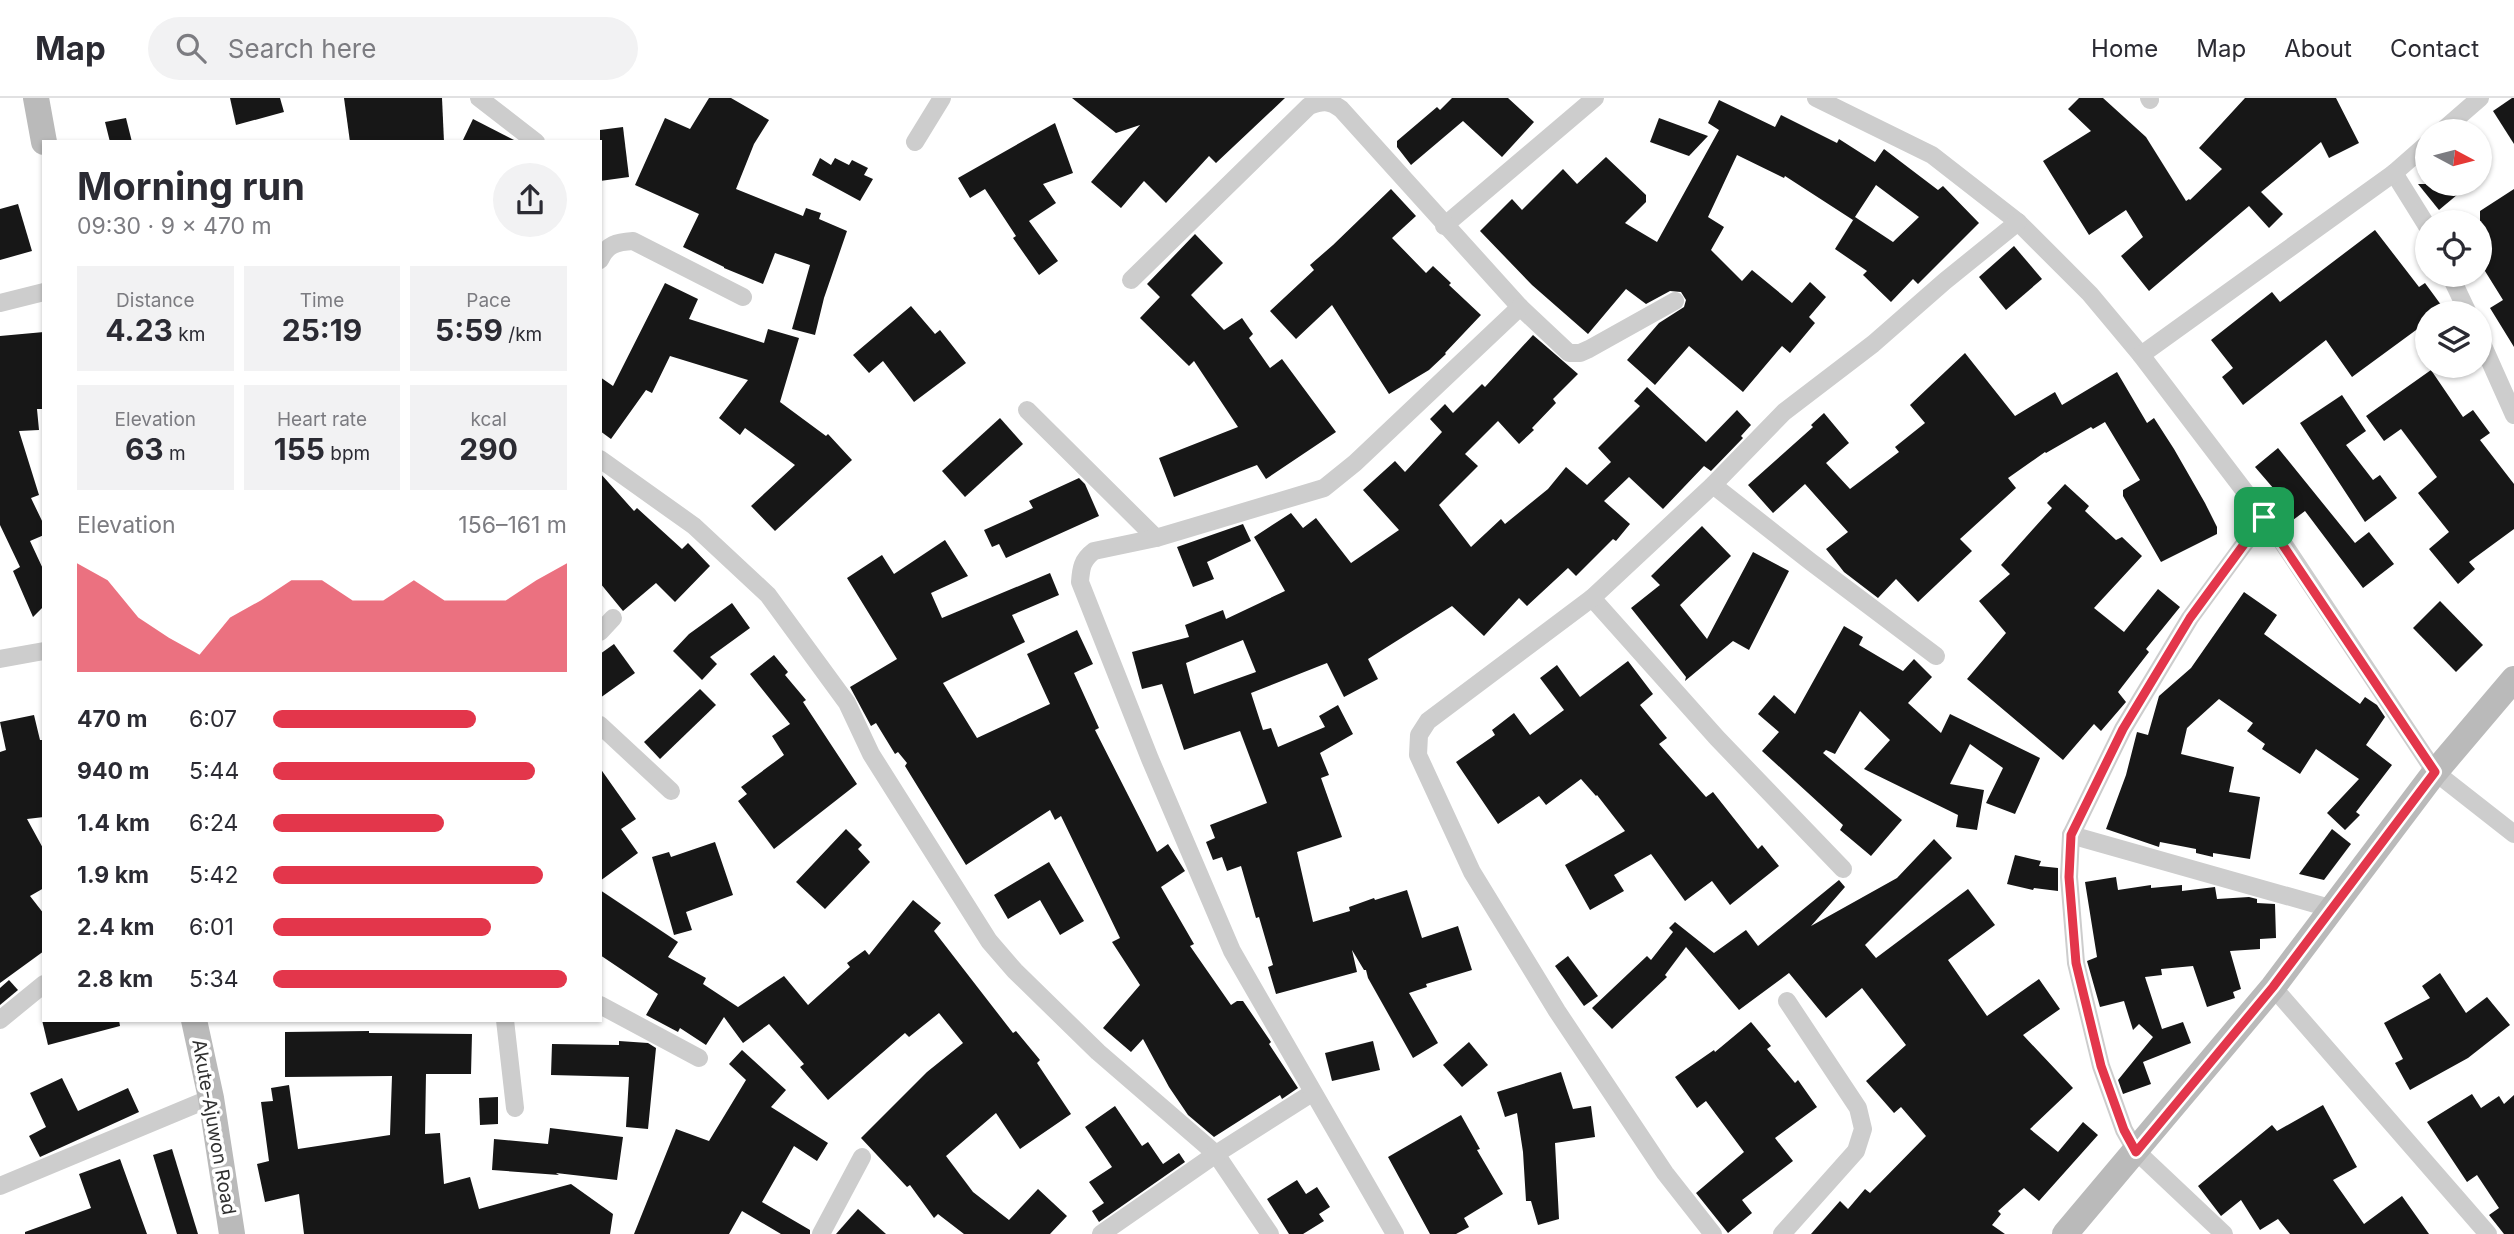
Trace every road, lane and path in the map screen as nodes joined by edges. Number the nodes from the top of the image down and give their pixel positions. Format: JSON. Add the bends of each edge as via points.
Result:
{"nodes":[{"id":1,"x":36,"y":98,"type":"edge"},
{"id":2,"x":479,"y":98,"type":"edge"},
{"id":3,"x":942,"y":98,"type":"edge"},
{"id":4,"x":1595,"y":98,"type":"edge"},
{"id":5,"x":2480,"y":98,"type":"edge"},
{"id":6,"x":1826,"y":100,"type":"edge"},
{"id":7,"x":2455,"y":119,"type":"edge"},
{"id":8,"x":44,"y":140,"type":"edge"},
{"id":9,"x":533,"y":140,"type":"edge"},
{"id":10,"x":915,"y":142,"type":"dead end"},
{"id":11,"x":2415,"y":155,"type":"edge"},
{"id":12,"x":2395,"y":173,"type":"junction"},
{"id":13,"x":2417,"y":210,"type":"edge"},
{"id":14,"x":2018,"y":222,"type":"junction"},
{"id":15,"x":1444,"y":226,"type":"junction"},
{"id":16,"x":602,"y":256,"type":"edge"},
{"id":17,"x":1131,"y":280,"type":"dead end"},
{"id":18,"x":42,"y":292,"type":"edge"},
{"id":19,"x":743,"y":297,"type":"dead end"},
{"id":20,"x":1675,"y":302,"type":"dead end"},
{"id":21,"x":0,"y":303,"type":"edge"},
{"id":22,"x":1520,"y":307,"type":"junction"},
{"id":23,"x":2141,"y":355,"type":"junction"},
{"id":24,"x":2492,"y":366,"type":"edge"},
{"id":25,"x":1027,"y":410,"type":"dead end"},
{"id":26,"x":2514,"y":415,"type":"edge"},
{"id":27,"x":602,"y":460,"type":"edge"},
{"id":28,"x":1713,"y":485,"type":"junction"},
{"id":29,"x":2264,"y":517,"type":"junction"},
{"id":30,"x":1156,"y":538,"type":"junction"},
{"id":31,"x":1592,"y":598,"type":"junction"},
{"id":32,"x":613,"y":618,"type":"dead end"},
{"id":33,"x":602,"y":630,"type":"edge"},
{"id":34,"x":42,"y":651,"type":"edge"},
{"id":35,"x":1936,"y":656,"type":"dead end"},
{"id":36,"x":0,"y":659,"type":"edge"},
{"id":37,"x":2514,"y":679,"type":"edge"},
{"id":38,"x":602,"y":727,"type":"edge"},
{"id":39,"x":2435,"y":772,"type":"junction"},
{"id":40,"x":671,"y":791,"type":"dead end"},
{"id":41,"x":2514,"y":834,"type":"edge"},
{"id":42,"x":2071,"y":835,"type":"junction"},
{"id":43,"x":1843,"y":869,"type":"dead end"},
{"id":44,"x":2333,"y":909,"type":"junction"},
{"id":45,"x":42,"y":986,"type":"edge"},
{"id":46,"x":2273,"y":987,"type":"junction"},
{"id":47,"x":1787,"y":1000,"type":"dead end"},
{"id":48,"x":602,"y":1005,"type":"edge"},
{"id":49,"x":0,"y":1020,"type":"edge"},
{"id":50,"x":194,"y":1022,"type":"edge"},
{"id":51,"x":505,"y":1022,"type":"edge"},
{"id":52,"x":699,"y":1058,"type":"dead end"},
{"id":53,"x":1312,"y":1093,"type":"junction"},
{"id":54,"x":211,"y":1098,"type":"junction"},
{"id":55,"x":515,"y":1108,"type":"dead end"},
{"id":56,"x":2136,"y":1152,"type":"junction"},
{"id":57,"x":1216,"y":1154,"type":"junction"},
{"id":58,"x":862,"y":1157,"type":"dead end"},
{"id":59,"x":0,"y":1186,"type":"edge"},
{"id":60,"x":232,"y":1234,"type":"edge"},
{"id":61,"x":821,"y":1234,"type":"edge"},
{"id":62,"x":1101,"y":1234,"type":"edge"},
{"id":63,"x":1270,"y":1234,"type":"edge"},
{"id":64,"x":1395,"y":1234,"type":"edge"},
{"id":65,"x":1713,"y":1234,"type":"edge"},
{"id":66,"x":1782,"y":1234,"type":"edge"},
{"id":67,"x":2066,"y":1234,"type":"edge"},
{"id":68,"x":2224,"y":1234,"type":"edge"},
{"id":69,"x":2488,"y":1234,"type":"edge"}],
"edges":[{"from":1,"to":8,"type":"street"},
{"from":2,"to":9,"type":"street"},
{"from":3,"to":10,"type":"street"},
{"from":4,"to":15,"type":"street"},
{"from":5,"to":7,"type":"street"},
{"from":6,"to":14,"type":"street","via":[[1932,155]]},
{"from":11,"to":12,"type":"street"},
{"from":12,"to":13,"type":"street"},
{"from":12,"to":23,"type":"street"},
{"from":14,"to":23,"type":"street","via":[[2090,294]]},
{"from":14,"to":28,"type":"street","via":[[1784,412]]},
{"from":15,"to":17,"type":"street","via":[[1341,109],[1322,101],[1309,106]]},
{"from":15,"to":22,"type":"street"},
{"from":16,"to":19,"type":"street","via":[[616,242],[633,242]]},
{"from":18,"to":21,"type":"street"},
{"from":20,"to":22,"type":"street","via":[[1580,353],[1561,348]]},
{"from":22,"to":30,"type":"street","via":[[1324,488]]},
{"from":23,"to":29,"type":"street"},
{"from":24,"to":26,"type":"street"},
{"from":25,"to":30,"type":"street"},
{"from":27,"to":57,"type":"street","via":[[694,526],[768,596],[847,703],[871,754],[989,941],[1098,1052]]},
{"from":28,"to":31,"type":"street"},
{"from":28,"to":35,"type":"street"},
{"from":29,"to":39,"type":"street"},
{"from":29,"to":42,"type":"street","via":[[2184,629],[2123,729]]},
{"from":30,"to":53,"type":"street","via":[[1094,551],[1081,568],[1080,582],[1232,951]]},
{"from":31,"to":43,"type":"street"},
{"from":31,"to":65,"type":"street","via":[[1427,721],[1419,735],[1418,754],[1472,872],[1543,988],[1665,1173]]},
{"from":32,"to":33,"type":"street"},
{"from":34,"to":36,"type":"street"},
{"from":37,"to":39,"type":"street"},
{"from":38,"to":40,"type":"street"},
{"from":39,"to":41,"type":"street"},
{"from":39,"to":44,"type":"street"},
{"from":42,"to":44,"type":"street"},
{"from":42,"to":56,"type":"street","via":[[2069,877],[2076,963],[2101,1066]]},
{"from":44,"to":46,"type":"street"},
{"from":45,"to":49,"type":"street"},
{"from":46,"to":56,"type":"street"},
{"from":46,"to":69,"type":"street"},
{"from":47,"to":66,"type":"street","via":[[1858,1108],[1863,1129],[1856,1151]]},
{"from":48,"to":52,"type":"street"},
{"from":50,"to":54,"type":"street","name":"Akute-Ajuwon Road"},
{"from":51,"to":55,"type":"street"},
{"from":53,"to":57,"type":"street"},
{"from":53,"to":64,"type":"street"},
{"from":54,"to":59,"type":"street"},
{"from":54,"to":60,"type":"street","name":"Akute-Ajuwon Road"},
{"from":56,"to":67,"type":"street"},
{"from":56,"to":68,"type":"street"},
{"from":57,"to":62,"type":"street"},
{"from":57,"to":63,"type":"street"},
{"from":58,"to":61,"type":"street"}]}
